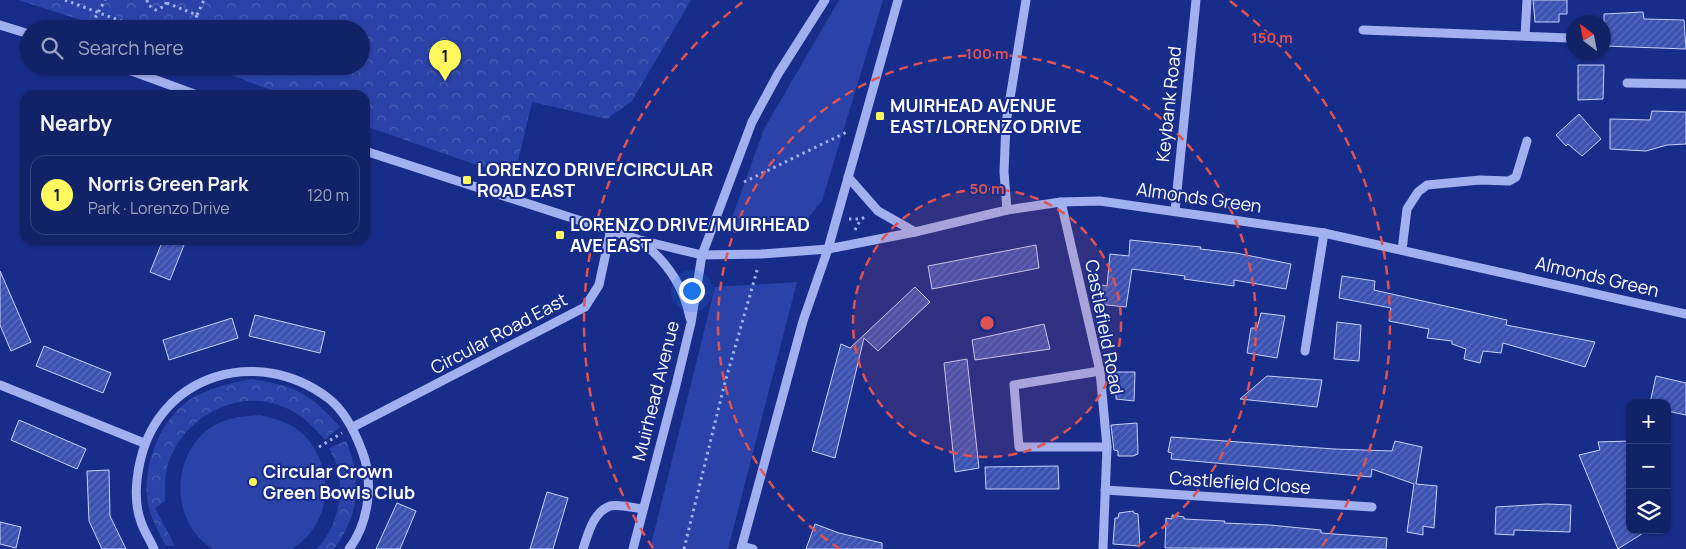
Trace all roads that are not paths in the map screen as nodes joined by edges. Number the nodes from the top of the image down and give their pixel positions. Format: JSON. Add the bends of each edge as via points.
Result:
{"nodes":[{"id":1,"x":824,"y":0,"type":"edge"},
{"id":2,"x":898,"y":0,"type":"edge"},
{"id":3,"x":1026,"y":0,"type":"edge"},
{"id":4,"x":1196,"y":0,"type":"edge"},
{"id":5,"x":1527,"y":0,"type":"edge"},
{"id":6,"x":0,"y":25,"type":"edge"},
{"id":7,"x":1363,"y":30,"type":"dead end"},
{"id":8,"x":20,"y":31,"type":"edge"},
{"id":9,"x":1525,"y":36,"type":"junction"},
{"id":10,"x":1566,"y":38,"type":"edge"},
{"id":11,"x":137,"y":75,"type":"edge"},
{"id":12,"x":1627,"y":83,"type":"dead end"},
{"id":13,"x":1686,"y":84,"type":"edge"},
{"id":14,"x":169,"y":90,"type":"edge"},
{"id":15,"x":1527,"y":141,"type":"dead end"},
{"id":16,"x":370,"y":153,"type":"edge"},
{"id":17,"x":848,"y":177,"type":"junction"},
{"id":18,"x":1061,"y":202,"type":"junction"},
{"id":19,"x":1007,"y":210,"type":"junction"},
{"id":20,"x":1175,"y":211,"type":"junction"},
{"id":21,"x":612,"y":230,"type":"junction"},
{"id":22,"x":915,"y":232,"type":"junction"},
{"id":23,"x":1324,"y":233,"type":"junction"},
{"id":24,"x":640,"y":240,"type":"junction"},
{"id":25,"x":828,"y":249,"type":"junction"},
{"id":26,"x":1402,"y":250,"type":"junction"},
{"id":27,"x":702,"y":255,"type":"junction"},
{"id":28,"x":1686,"y":314,"type":"edge"},
{"id":29,"x":691,"y":323,"type":"junction"},
{"id":30,"x":1305,"y":352,"type":"dead end"},
{"id":31,"x":1100,"y":371,"type":"junction"},
{"id":32,"x":0,"y":385,"type":"edge"},
{"id":33,"x":353,"y":427,"type":"junction"},
{"id":34,"x":144,"y":443,"type":"junction"},
{"id":35,"x":1107,"y":447,"type":"junction"},
{"id":36,"x":1105,"y":490,"type":"junction"},
{"id":37,"x":1372,"y":507,"type":"dead end"},
{"id":38,"x":642,"y":509,"type":"junction"},
{"id":39,"x":742,"y":548,"type":"edge"},
{"id":40,"x":154,"y":549,"type":"edge"},
{"id":41,"x":349,"y":549,"type":"edge"},
{"id":42,"x":583,"y":549,"type":"edge"},
{"id":43,"x":633,"y":549,"type":"edge"},
{"id":44,"x":753,"y":549,"type":"edge"},
{"id":45,"x":1104,"y":549,"type":"edge"}],
"edges":[{"from":1,"to":27,"type":"street","name":"Muirhead Avenue","via":[[752,122]]},
{"from":2,"to":17,"type":"street"},
{"from":3,"to":19,"type":"street","via":[[1006,123],[1004,172]]},
{"from":4,"to":20,"type":"street","name":"Keybank Road"},
{"from":5,"to":9,"type":"street"},
{"from":6,"to":8,"type":"street"},
{"from":7,"to":9,"type":"street"},
{"from":9,"to":10,"type":"street"},
{"from":11,"to":14,"type":"street"},
{"from":12,"to":13,"type":"street"},
{"from":15,"to":26,"type":"street","via":[[1516,177],[1509,181],[1441,183],[1427,185],[1418,192],[1407,209]]},
{"from":16,"to":21,"type":"street","name":"Almonds Green"},
{"from":17,"to":22,"type":"street","via":[[878,211]]},
{"from":17,"to":25,"type":"street"},
{"from":18,"to":19,"type":"street","name":"Almonds Green"},
{"from":18,"to":20,"type":"street","name":"Almonds Green","via":[[1100,201]]},
{"from":18,"to":31,"type":"street","name":"Castlefield Road"},
{"from":19,"to":22,"type":"street","name":"Almonds Green"},
{"from":20,"to":23,"type":"street","name":"Almonds Green"},
{"from":21,"to":24,"type":"street","name":"Almonds Green"},
{"from":21,"to":33,"type":"street","name":"Circular Road East","via":[[599,285],[585,307]]},
{"from":22,"to":25,"type":"street","name":"Almonds Green"},
{"from":23,"to":26,"type":"street","name":"Almonds Green"},
{"from":23,"to":30,"type":"street"},
{"from":24,"to":27,"type":"street","name":"Almonds Green"},
{"from":24,"to":29,"type":"street","via":[[672,273]]},
{"from":25,"to":27,"type":"street","name":"Almonds Green"},
{"from":25,"to":39,"type":"street","via":[[803,320]]},
{"from":26,"to":28,"type":"street","name":"Almonds Green"},
{"from":27,"to":29,"type":"street","name":"Muirhead Avenue"},
{"from":29,"to":38,"type":"street","name":"Muirhead Avenue"},
{"from":31,"to":35,"type":"street","name":"Castlefield Road"},
{"from":31,"to":35,"type":"street","via":[[1014,385],[1019,447]]},
{"from":32,"to":34,"type":"street"},
{"from":33,"to":34,"type":"street","via":[[329,399],[298,379],[262,370],[225,373],[191,388],[163,412]]},
{"from":33,"to":41,"type":"street","via":[[367,464],[368,503],[356,540]]},
{"from":34,"to":40,"type":"street","via":[[136,481],[140,520]]},
{"from":35,"to":36,"type":"street","name":"Castlefield Road"},
{"from":36,"to":37,"type":"street","name":"Castlefield Close"},
{"from":36,"to":45,"type":"street","name":"Castlefield Road"},
{"from":38,"to":42,"type":"street","via":[[611,506],[598,515]]},
{"from":38,"to":43,"type":"street","name":"Muirhead Avenue"},
{"from":39,"to":44,"type":"street"}]}
